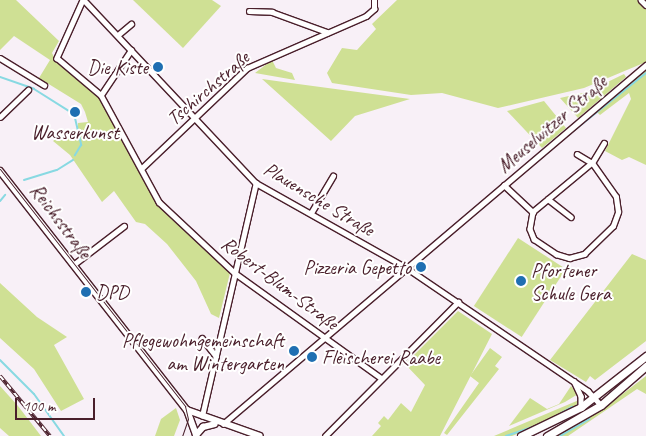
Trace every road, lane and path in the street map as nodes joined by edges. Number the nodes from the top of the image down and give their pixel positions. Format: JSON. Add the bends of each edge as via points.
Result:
{"nodes":[{"id":1,"x":83,"y":0,"type":"edge"},
{"id":2,"x":374,"y":0,"type":"edge"},
{"id":3,"x":641,"y":0,"type":"edge"},
{"id":4,"x":646,"y":4,"type":"edge"},
{"id":5,"x":249,"y":11,"type":"dead end"},
{"id":6,"x":132,"y":24,"type":"dead end"},
{"id":7,"x":326,"y":32,"type":"junction"},
{"id":8,"x":118,"y":35,"type":"junction"},
{"id":9,"x":131,"y":50,"type":"junction"},
{"id":10,"x":0,"y":58,"type":"edge"},
{"id":11,"x":646,"y":65,"type":"edge"},
{"id":12,"x":44,"y":85,"type":"dead end"},
{"id":13,"x":28,"y":90,"type":"dead end"},
{"id":14,"x":101,"y":95,"type":"junction"},
{"id":15,"x":0,"y":117,"type":"edge"},
{"id":16,"x":195,"y":118,"type":"junction"},
{"id":17,"x":604,"y":142,"type":"dead end"},
{"id":18,"x":578,"y":154,"type":"dead end"},
{"id":19,"x":592,"y":163,"type":"junction"},
{"id":20,"x":142,"y":168,"type":"junction"},
{"id":21,"x":0,"y":171,"type":"edge"},
{"id":22,"x":333,"y":176,"type":"dead end"},
{"id":23,"x":256,"y":182,"type":"junction"},
{"id":24,"x":504,"y":185,"type":"junction"},
{"id":25,"x":548,"y":199,"type":"junction"},
{"id":26,"x":533,"y":212,"type":"junction"},
{"id":27,"x":311,"y":213,"type":"junction"},
{"id":28,"x":571,"y":217,"type":"dead end"},
{"id":29,"x":124,"y":226,"type":"dead end"},
{"id":30,"x":74,"y":265,"type":"junction"},
{"id":31,"x":407,"y":268,"type":"junction"},
{"id":32,"x":235,"y":273,"type":"junction"},
{"id":33,"x":458,"y":302,"type":"junction"},
{"id":34,"x":326,"y":337,"type":"junction"},
{"id":35,"x":202,"y":338,"type":"dead end"},
{"id":36,"x":216,"y":356,"type":"junction"},
{"id":37,"x":646,"y":356,"type":"edge"},
{"id":38,"x":645,"y":368,"type":"edge"},
{"id":39,"x":381,"y":378,"type":"junction"},
{"id":40,"x":573,"y":380,"type":"junction"},
{"id":41,"x":595,"y":397,"type":"junction"},
{"id":42,"x":601,"y":405,"type":"junction"},
{"id":43,"x":581,"y":407,"type":"junction"},
{"id":44,"x":187,"y":410,"type":"junction"},
{"id":45,"x":201,"y":418,"type":"junction"},
{"id":46,"x":223,"y":424,"type":"junction"},
{"id":47,"x":196,"y":435,"type":"edge"},
{"id":48,"x":260,"y":436,"type":"edge"},
{"id":49,"x":325,"y":436,"type":"edge"},
{"id":50,"x":521,"y":436,"type":"edge"},
{"id":51,"x":547,"y":436,"type":"edge"}],
"edges":[{"from":1,"to":8,"type":"street","name":"Plauensche Straße"},
{"from":1,"to":14,"type":"street","name":"Robert-Blum-Straße","via":[[57,54],[61,63]]},
{"from":2,"to":7,"type":"street","name":"Tschirchstraße","via":[[376,5],[369,14]]},
{"from":3,"to":4,"type":"street"},
{"from":5,"to":7,"type":"street","via":[[272,12]]},
{"from":6,"to":8,"type":"street"},
{"from":7,"to":16,"type":"street","name":"Tschirchstraße","via":[[247,68]]},
{"from":8,"to":9,"type":"street","name":"Plauensche Straße"},
{"from":9,"to":14,"type":"street"},
{"from":9,"to":16,"type":"street","name":"Plauensche Straße"},
{"from":10,"to":12,"type":"street"},
{"from":11,"to":24,"type":"street","name":"Meuselwitzer Straße"},
{"from":13,"to":15,"type":"street"},
{"from":14,"to":20,"type":"street","name":"Robert-Blum-Straße"},
{"from":16,"to":20,"type":"street","name":"Tschirchstraße"},
{"from":16,"to":23,"type":"street","name":"Plauensche Straße"},
{"from":17,"to":19,"type":"street"},
{"from":18,"to":19,"type":"street"},
{"from":19,"to":25,"type":"street"},
{"from":19,"to":26,"type":"street","via":[[616,197],[618,212],[613,226],[584,254],[569,258],[556,254],[534,238],[530,229]]},
{"from":20,"to":32,"type":"street","name":"Robert-Blum-Straße","via":[[159,202]]},
{"from":21,"to":30,"type":"main road","name":"Reichsstraße"},
{"from":22,"to":27,"type":"street"},
{"from":23,"to":27,"type":"street","name":"Plauensche Straße"},
{"from":23,"to":32,"type":"street"},
{"from":24,"to":26,"type":"street"},
{"from":24,"to":31,"type":"street","name":"Meuselwitzer Straße"},
{"from":25,"to":26,"type":"street"},
{"from":25,"to":28,"type":"street"},
{"from":27,"to":31,"type":"street","name":"Plauensche Straße"},
{"from":29,"to":30,"type":"street"},
{"from":30,"to":44,"type":"main road","name":"Reichsstraße"},
{"from":31,"to":33,"type":"street","name":"Plauensche Straße"},
{"from":31,"to":34,"type":"street","name":"Meuselwitzer Straße"},
{"from":32,"to":34,"type":"street","name":"Robert-Blum-Straße"},
{"from":32,"to":36,"type":"street"},
{"from":33,"to":39,"type":"street"},
{"from":33,"to":40,"type":"street","name":"Plauensche Straße"},
{"from":34,"to":39,"type":"street","name":"Robert-Blum-Straße"},
{"from":34,"to":46,"type":"street","name":"Meuselwitzer Straße"},
{"from":35,"to":36,"type":"street"},
{"from":36,"to":45,"type":"street"},
{"from":37,"to":41,"type":"main road"},
{"from":38,"to":42,"type":"main road"},
{"from":39,"to":49,"type":"street"},
{"from":40,"to":41,"type":"street","name":"Plauensche Straße"},
{"from":40,"to":43,"type":"street","via":[[581,396]]},
{"from":41,"to":42,"type":"street","name":"Plauensche Straße"},
{"from":41,"to":43,"type":"main road"},
{"from":42,"to":51,"type":"main road"},
{"from":43,"to":50,"type":"main road"},
{"from":44,"to":45,"type":"main road"},
{"from":44,"to":47,"type":"main road"},
{"from":45,"to":46,"type":"main road"},
{"from":45,"to":47,"type":"main road"},
{"from":46,"to":47,"type":"main road","via":[[202,427]]},
{"from":46,"to":48,"type":"main road"}]}
